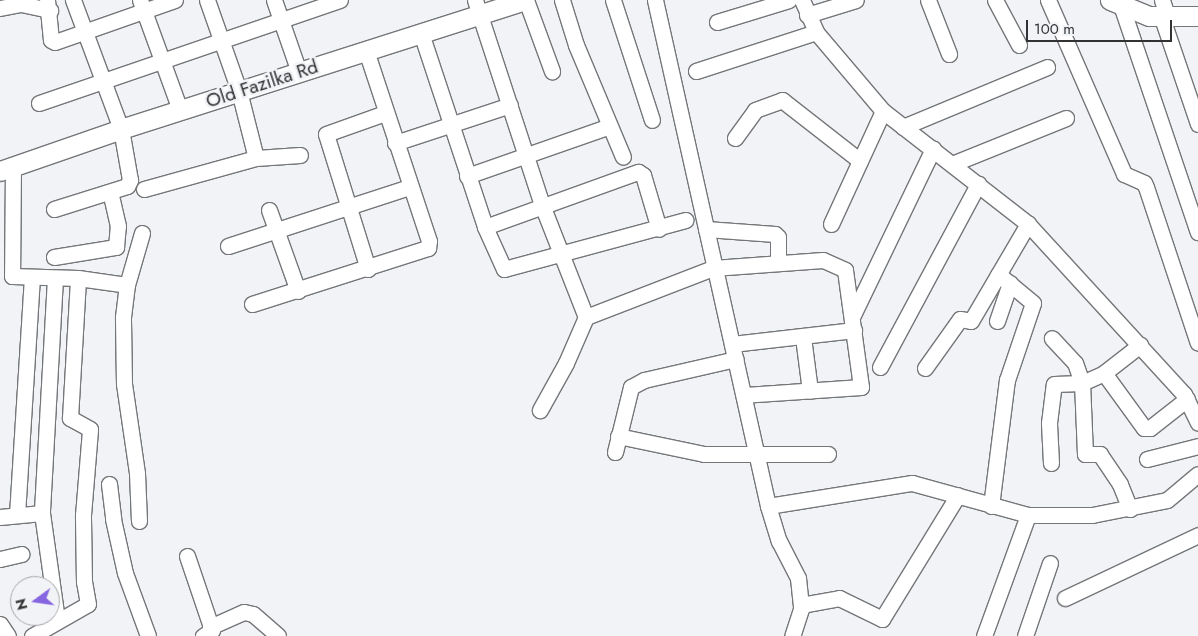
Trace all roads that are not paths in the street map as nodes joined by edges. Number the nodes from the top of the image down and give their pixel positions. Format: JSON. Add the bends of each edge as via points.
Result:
{"nodes":[{"id":1,"x":73,"y":0,"type":"edge"},
{"id":2,"x":175,"y":0,"type":"edge"},
{"id":3,"x":207,"y":0,"type":"edge"},
{"id":4,"x":274,"y":0,"type":"edge"},
{"id":5,"x":340,"y":0,"type":"edge"},
{"id":6,"x":525,"y":0,"type":"edge"},
{"id":7,"x":562,"y":0,"type":"edge"},
{"id":8,"x":613,"y":0,"type":"edge"},
{"id":9,"x":655,"y":0,"type":"edge"},
{"id":10,"x":789,"y":0,"type":"edge"},
{"id":11,"x":802,"y":0,"type":"edge"},
{"id":12,"x":856,"y":0,"type":"edge"},
{"id":13,"x":928,"y":0,"type":"edge"},
{"id":14,"x":996,"y":0,"type":"edge"},
{"id":15,"x":1048,"y":0,"type":"edge"},
{"id":16,"x":1115,"y":2,"type":"edge"},
{"id":17,"x":48,"y":5,"type":"edge"},
{"id":18,"x":142,"y":5,"type":"edge"},
{"id":19,"x":478,"y":7,"type":"edge"},
{"id":20,"x":0,"y":8,"type":"edge"},
{"id":21,"x":1164,"y":12,"type":"edge"},
{"id":22,"x":807,"y":15,"type":"junction"},
{"id":23,"x":1198,"y":16,"type":"edge"},
{"id":24,"x":281,"y":20,"type":"junction"},
{"id":25,"x":717,"y":22,"type":"dead end"},
{"id":26,"x":84,"y":31,"type":"junction"},
{"id":27,"x":816,"y":32,"type":"junction"},
{"id":28,"x":421,"y":33,"type":"junction"},
{"id":29,"x":221,"y":41,"type":"junction"},
{"id":30,"x":1019,"y":46,"type":"dead end"},
{"id":31,"x":366,"y":51,"type":"junction"},
{"id":32,"x":949,"y":54,"type":"dead end"},
{"id":33,"x":162,"y":60,"type":"junction"},
{"id":34,"x":1047,"y":67,"type":"dead end"},
{"id":35,"x":552,"y":71,"type":"dead end"},
{"id":36,"x":696,"y":71,"type":"dead end"},
{"id":37,"x":299,"y":72,"type":"junction"},
{"id":38,"x":103,"y":83,"type":"junction"},
{"id":39,"x":239,"y":91,"type":"junction"},
{"id":40,"x":39,"y":103,"type":"dead end"},
{"id":41,"x":510,"y":105,"type":"junction"},
{"id":42,"x":180,"y":110,"type":"junction"},
{"id":43,"x":882,"y":111,"type":"junction"},
{"id":44,"x":385,"y":113,"type":"junction"},
{"id":45,"x":1066,"y":118,"type":"dead end"},
{"id":46,"x":652,"y":120,"type":"dead end"},
{"id":47,"x":450,"y":124,"type":"junction"},
{"id":48,"x":1198,"y":124,"type":"edge"},
{"id":49,"x":903,"y":127,"type":"junction"},
{"id":50,"x":604,"y":128,"type":"dead end"},
{"id":51,"x":120,"y":129,"type":"junction"},
{"id":52,"x":735,"y":138,"type":"dead end"},
{"id":53,"x":395,"y":144,"type":"junction"},
{"id":54,"x":933,"y":150,"type":"junction"},
{"id":55,"x":300,"y":155,"type":"dead end"},
{"id":56,"x":526,"y":156,"type":"junction"},
{"id":57,"x":623,"y":157,"type":"dead end"},
{"id":58,"x":256,"y":158,"type":"junction"},
{"id":59,"x":860,"y":162,"type":"junction"},
{"id":60,"x":952,"y":164,"type":"junction"},
{"id":61,"x":6,"y":169,"type":"edge"},
{"id":62,"x":467,"y":176,"type":"junction"},
{"id":63,"x":978,"y":184,"type":"junction"},
{"id":64,"x":410,"y":187,"type":"junction"},
{"id":65,"x":144,"y":189,"type":"dead end"},
{"id":66,"x":110,"y":192,"type":"junction"},
{"id":67,"x":542,"y":204,"type":"junction"},
{"id":68,"x":348,"y":206,"type":"junction"},
{"id":69,"x":54,"y":209,"type":"dead end"},
{"id":70,"x":269,"y":210,"type":"dead end"},
{"id":71,"x":685,"y":220,"type":"dead end"},
{"id":72,"x":832,"y":224,"type":"dead end"},
{"id":73,"x":1028,"y":224,"type":"junction"},
{"id":74,"x":485,"y":227,"type":"junction"},
{"id":75,"x":276,"y":228,"type":"junction"},
{"id":76,"x":660,"y":229,"type":"junction"},
{"id":77,"x":706,"y":230,"type":"junction"},
{"id":78,"x":1198,"y":232,"type":"edge"},
{"id":79,"x":142,"y":233,"type":"dead end"},
{"id":80,"x":228,"y":246,"type":"dead end"},
{"id":81,"x":562,"y":255,"type":"junction"},
{"id":82,"x":54,"y":257,"type":"dead end"},
{"id":83,"x":778,"y":262,"type":"junction"},
{"id":84,"x":713,"y":268,"type":"junction"},
{"id":85,"x":368,"y":270,"type":"junction"},
{"id":86,"x":998,"y":274,"type":"junction"},
{"id":87,"x":32,"y":278,"type":"junction"},
{"id":88,"x":55,"y":278,"type":"junction"},
{"id":89,"x":78,"y":278,"type":"junction"},
{"id":90,"x":1010,"y":283,"type":"junction"},
{"id":91,"x":126,"y":285,"type":"junction"},
{"id":92,"x":298,"y":291,"type":"junction"},
{"id":93,"x":252,"y":304,"type":"dead end"},
{"id":94,"x":586,"y":317,"type":"junction"},
{"id":95,"x":997,"y":321,"type":"dead end"},
{"id":96,"x":853,"y":324,"type":"junction"},
{"id":97,"x":803,"y":337,"type":"junction"},
{"id":98,"x":1052,"y":338,"type":"dead end"},
{"id":99,"x":732,"y":344,"type":"junction"},
{"id":100,"x":1198,"y":344,"type":"edge"},
{"id":101,"x":1140,"y":345,"type":"junction"},
{"id":102,"x":736,"y":359,"type":"junction"},
{"id":103,"x":880,"y":367,"type":"dead end"},
{"id":104,"x":925,"y":368,"type":"dead end"},
{"id":105,"x":1104,"y":373,"type":"junction"},
{"id":106,"x":1082,"y":383,"type":"junction"},
{"id":107,"x":810,"y":391,"type":"junction"},
{"id":108,"x":745,"y":395,"type":"junction"},
{"id":109,"x":1188,"y":398,"type":"junction"},
{"id":110,"x":540,"y":410,"type":"dead end"},
{"id":111,"x":1198,"y":423,"type":"edge"},
{"id":112,"x":618,"y":436,"type":"junction"},
{"id":113,"x":1198,"y":446,"type":"edge"},
{"id":114,"x":615,"y":452,"type":"dead end"},
{"id":115,"x":756,"y":453,"type":"junction"},
{"id":116,"x":828,"y":454,"type":"dead end"},
{"id":117,"x":1147,"y":459,"type":"dead end"},
{"id":118,"x":1050,"y":463,"type":"dead end"},
{"id":119,"x":1198,"y":474,"type":"edge"},
{"id":120,"x":109,"y":484,"type":"dead end"},
{"id":121,"x":958,"y":495,"type":"junction"},
{"id":122,"x":768,"y":506,"type":"junction"},
{"id":123,"x":991,"y":506,"type":"junction"},
{"id":124,"x":1130,"y":509,"type":"junction"},
{"id":125,"x":42,"y":513,"type":"junction"},
{"id":126,"x":17,"y":515,"type":"junction"},
{"id":127,"x":1028,"y":516,"type":"junction"},
{"id":128,"x":0,"y":517,"type":"edge"},
{"id":129,"x":139,"y":521,"type":"dead end"},
{"id":130,"x":1198,"y":535,"type":"edge"},
{"id":131,"x":21,"y":554,"type":"dead end"},
{"id":132,"x":187,"y":556,"type":"dead end"},
{"id":133,"x":0,"y":559,"type":"edge"},
{"id":134,"x":1050,"y":563,"type":"dead end"},
{"id":135,"x":51,"y":576,"type":"edge"},
{"id":136,"x":1065,"y":598,"type":"dead end"},
{"id":137,"x":801,"y":605,"type":"junction"},
{"id":138,"x":60,"y":618,"type":"edge"},
{"id":139,"x":0,"y":624,"type":"edge"},
{"id":140,"x":48,"y":626,"type":"edge"},
{"id":141,"x":207,"y":631,"type":"edge"},
{"id":142,"x":8,"y":636,"type":"edge"},
{"id":143,"x":32,"y":636,"type":"edge"},
{"id":144,"x":148,"y":636,"type":"edge"},
{"id":145,"x":278,"y":636,"type":"edge"},
{"id":146,"x":792,"y":636,"type":"edge"},
{"id":147,"x":984,"y":636,"type":"edge"},
{"id":148,"x":1025,"y":636,"type":"edge"}],
"edges":[{"from":1,"to":26,"type":"street"},
{"from":2,"to":18,"type":"street"},
{"from":3,"to":29,"type":"street"},
{"from":4,"to":24,"type":"street"},
{"from":5,"to":24,"type":"street"},
{"from":6,"to":19,"type":"main road","name":"Old Fazilka Rd"},
{"from":6,"to":35,"type":"street"},
{"from":7,"to":57,"type":"street","via":[[576,45]]},
{"from":8,"to":46,"type":"street"},
{"from":9,"to":77,"type":"street"},
{"from":10,"to":25,"type":"street"},
{"from":11,"to":22,"type":"street"},
{"from":12,"to":22,"type":"street"},
{"from":13,"to":32,"type":"street"},
{"from":14,"to":30,"type":"street"},
{"from":15,"to":100,"type":"street","via":[[1124,174],[1144,183]]},
{"from":16,"to":21,"type":"main road"},
{"from":16,"to":78,"type":"street"},
{"from":17,"to":20,"type":"street","via":[[21,4]]},
{"from":17,"to":26,"type":"street","via":[[51,42]]},
{"from":18,"to":26,"type":"street"},
{"from":18,"to":33,"type":"street"},
{"from":19,"to":28,"type":"main road","name":"Old Fazilka Rd"},
{"from":19,"to":41,"type":"street"},
{"from":21,"to":23,"type":"main road"},
{"from":21,"to":48,"type":"street"},
{"from":22,"to":27,"type":"street"},
{"from":24,"to":29,"type":"street"},
{"from":24,"to":37,"type":"street"},
{"from":26,"to":38,"type":"street"},
{"from":27,"to":36,"type":"street"},
{"from":27,"to":43,"type":"street"},
{"from":28,"to":31,"type":"main road","name":"Old Fazilka Rd"},
{"from":28,"to":47,"type":"street"},
{"from":29,"to":33,"type":"street"},
{"from":29,"to":39,"type":"street"},
{"from":31,"to":37,"type":"main road","name":"Old Fazilka Rd"},
{"from":31,"to":44,"type":"street"},
{"from":33,"to":38,"type":"street"},
{"from":33,"to":42,"type":"street"},
{"from":34,"to":49,"type":"street"},
{"from":37,"to":39,"type":"main road","name":"Old Fazilka Rd"},
{"from":38,"to":40,"type":"street"},
{"from":38,"to":51,"type":"street"},
{"from":39,"to":42,"type":"main road","name":"Old Fazilka Rd"},
{"from":39,"to":58,"type":"street"},
{"from":41,"to":47,"type":"street"},
{"from":41,"to":56,"type":"street"},
{"from":42,"to":51,"type":"main road","name":"Old Fazilka Rd"},
{"from":43,"to":49,"type":"street"},
{"from":43,"to":59,"type":"street"},
{"from":44,"to":53,"type":"street"},
{"from":44,"to":68,"type":"street","via":[[326,134]]},
{"from":45,"to":60,"type":"street"},
{"from":47,"to":53,"type":"street"},
{"from":47,"to":62,"type":"street"},
{"from":49,"to":54,"type":"street"},
{"from":50,"to":56,"type":"street"},
{"from":51,"to":61,"type":"main road","name":"Old Fazilka Rd"},
{"from":51,"to":66,"type":"street","via":[[130,180],[127,186]]},
{"from":52,"to":59,"type":"street","via":[[755,110],[782,100]]},
{"from":53,"to":64,"type":"street"},
{"from":54,"to":60,"type":"street"},
{"from":54,"to":96,"type":"street"},
{"from":55,"to":58,"type":"street"},
{"from":56,"to":62,"type":"street"},
{"from":56,"to":67,"type":"street"},
{"from":58,"to":65,"type":"street"},
{"from":59,"to":72,"type":"street"},
{"from":60,"to":63,"type":"street"},
{"from":61,"to":87,"type":"street","via":[[11,275]]},
{"from":62,"to":74,"type":"street"},
{"from":63,"to":73,"type":"street"},
{"from":63,"to":103,"type":"street"},
{"from":64,"to":68,"type":"street"},
{"from":64,"to":85,"type":"street","via":[[429,241],[428,248]]},
{"from":66,"to":69,"type":"street"},
{"from":66,"to":82,"type":"street","via":[[118,226],[116,247]]},
{"from":67,"to":74,"type":"street"},
{"from":67,"to":76,"type":"street","via":[[638,172],[643,175]]},
{"from":67,"to":81,"type":"street"},
{"from":68,"to":75,"type":"street"},
{"from":68,"to":85,"type":"street"},
{"from":70,"to":75,"type":"street"},
{"from":71,"to":76,"type":"street"},
{"from":73,"to":86,"type":"street"},
{"from":73,"to":101,"type":"street"},
{"from":74,"to":81,"type":"street","via":[[504,269]]},
{"from":75,"to":80,"type":"street"},
{"from":75,"to":92,"type":"street"},
{"from":76,"to":81,"type":"street"},
{"from":77,"to":83,"type":"street","via":[[775,234],[778,237]]},
{"from":77,"to":84,"type":"street"},
{"from":79,"to":91,"type":"street"},
{"from":81,"to":94,"type":"street"},
{"from":83,"to":84,"type":"street"},
{"from":83,"to":96,"type":"street","via":[[823,260],[845,270]]},
{"from":84,"to":94,"type":"street"},
{"from":84,"to":99,"type":"street"},
{"from":85,"to":92,"type":"street"},
{"from":86,"to":90,"type":"street"},
{"from":86,"to":104,"type":"street","via":[[971,321],[960,318]]},
{"from":87,"to":88,"type":"street"},
{"from":87,"to":126,"type":"street"},
{"from":88,"to":89,"type":"street"},
{"from":88,"to":125,"type":"street"},
{"from":89,"to":91,"type":"street"},
{"from":89,"to":138,"type":"street","via":[[70,418],[90,429],[83,515],[84,582],[88,604]]},
{"from":90,"to":95,"type":"street"},
{"from":90,"to":123,"type":"street","via":[[1033,303],[1007,380]]},
{"from":91,"to":129,"type":"street","via":[[124,384],[137,473]]},
{"from":92,"to":93,"type":"street"},
{"from":94,"to":110,"type":"street"},
{"from":96,"to":97,"type":"street"},
{"from":96,"to":107,"type":"street","via":[[861,387]]},
{"from":97,"to":99,"type":"street"},
{"from":97,"to":107,"type":"street"},
{"from":98,"to":106,"type":"street","via":[[1075,363]]},
{"from":99,"to":102,"type":"street"},
{"from":101,"to":105,"type":"street"},
{"from":101,"to":109,"type":"street"},
{"from":102,"to":108,"type":"street"},
{"from":102,"to":112,"type":"street","via":[[636,383],[627,394]]},
{"from":105,"to":106,"type":"street"},
{"from":105,"to":109,"type":"street","via":[[1144,428],[1150,428]]},
{"from":106,"to":118,"type":"street","via":[[1054,384],[1049,423]]},
{"from":106,"to":124,"type":"street","via":[[1085,454],[1100,454],[1120,484]]},
{"from":107,"to":108,"type":"street"},
{"from":108,"to":115,"type":"street"},
{"from":109,"to":111,"type":"street"},
{"from":112,"to":114,"type":"street"},
{"from":112,"to":115,"type":"street","via":[[694,452]]},
{"from":113,"to":117,"type":"street"},
{"from":115,"to":116,"type":"street"},
{"from":115,"to":122,"type":"street"},
{"from":119,"to":124,"type":"street","via":[[1167,500]]},
{"from":120,"to":144,"type":"street","via":[[125,573]]},
{"from":121,"to":122,"type":"street","via":[[912,483]]},
{"from":121,"to":123,"type":"street"},
{"from":121,"to":137,"type":"street","via":[[882,619],[839,598]]},
{"from":122,"to":137,"type":"street","via":[[779,541],[796,571]]},
{"from":123,"to":127,"type":"street"},
{"from":124,"to":127,"type":"street"},
{"from":125,"to":126,"type":"street"},
{"from":125,"to":135,"type":"street"},
{"from":126,"to":128,"type":"street"},
{"from":127,"to":147,"type":"street"},
{"from":130,"to":136,"type":"street"},
{"from":131,"to":133,"type":"street"},
{"from":132,"to":141,"type":"street"},
{"from":134,"to":148,"type":"street"},
{"from":137,"to":146,"type":"street"},
{"from":139,"to":142,"type":"street"},
{"from":140,"to":143,"type":"street"},
{"from":141,"to":145,"type":"street","via":[[244,612],[253,614]]}]}
